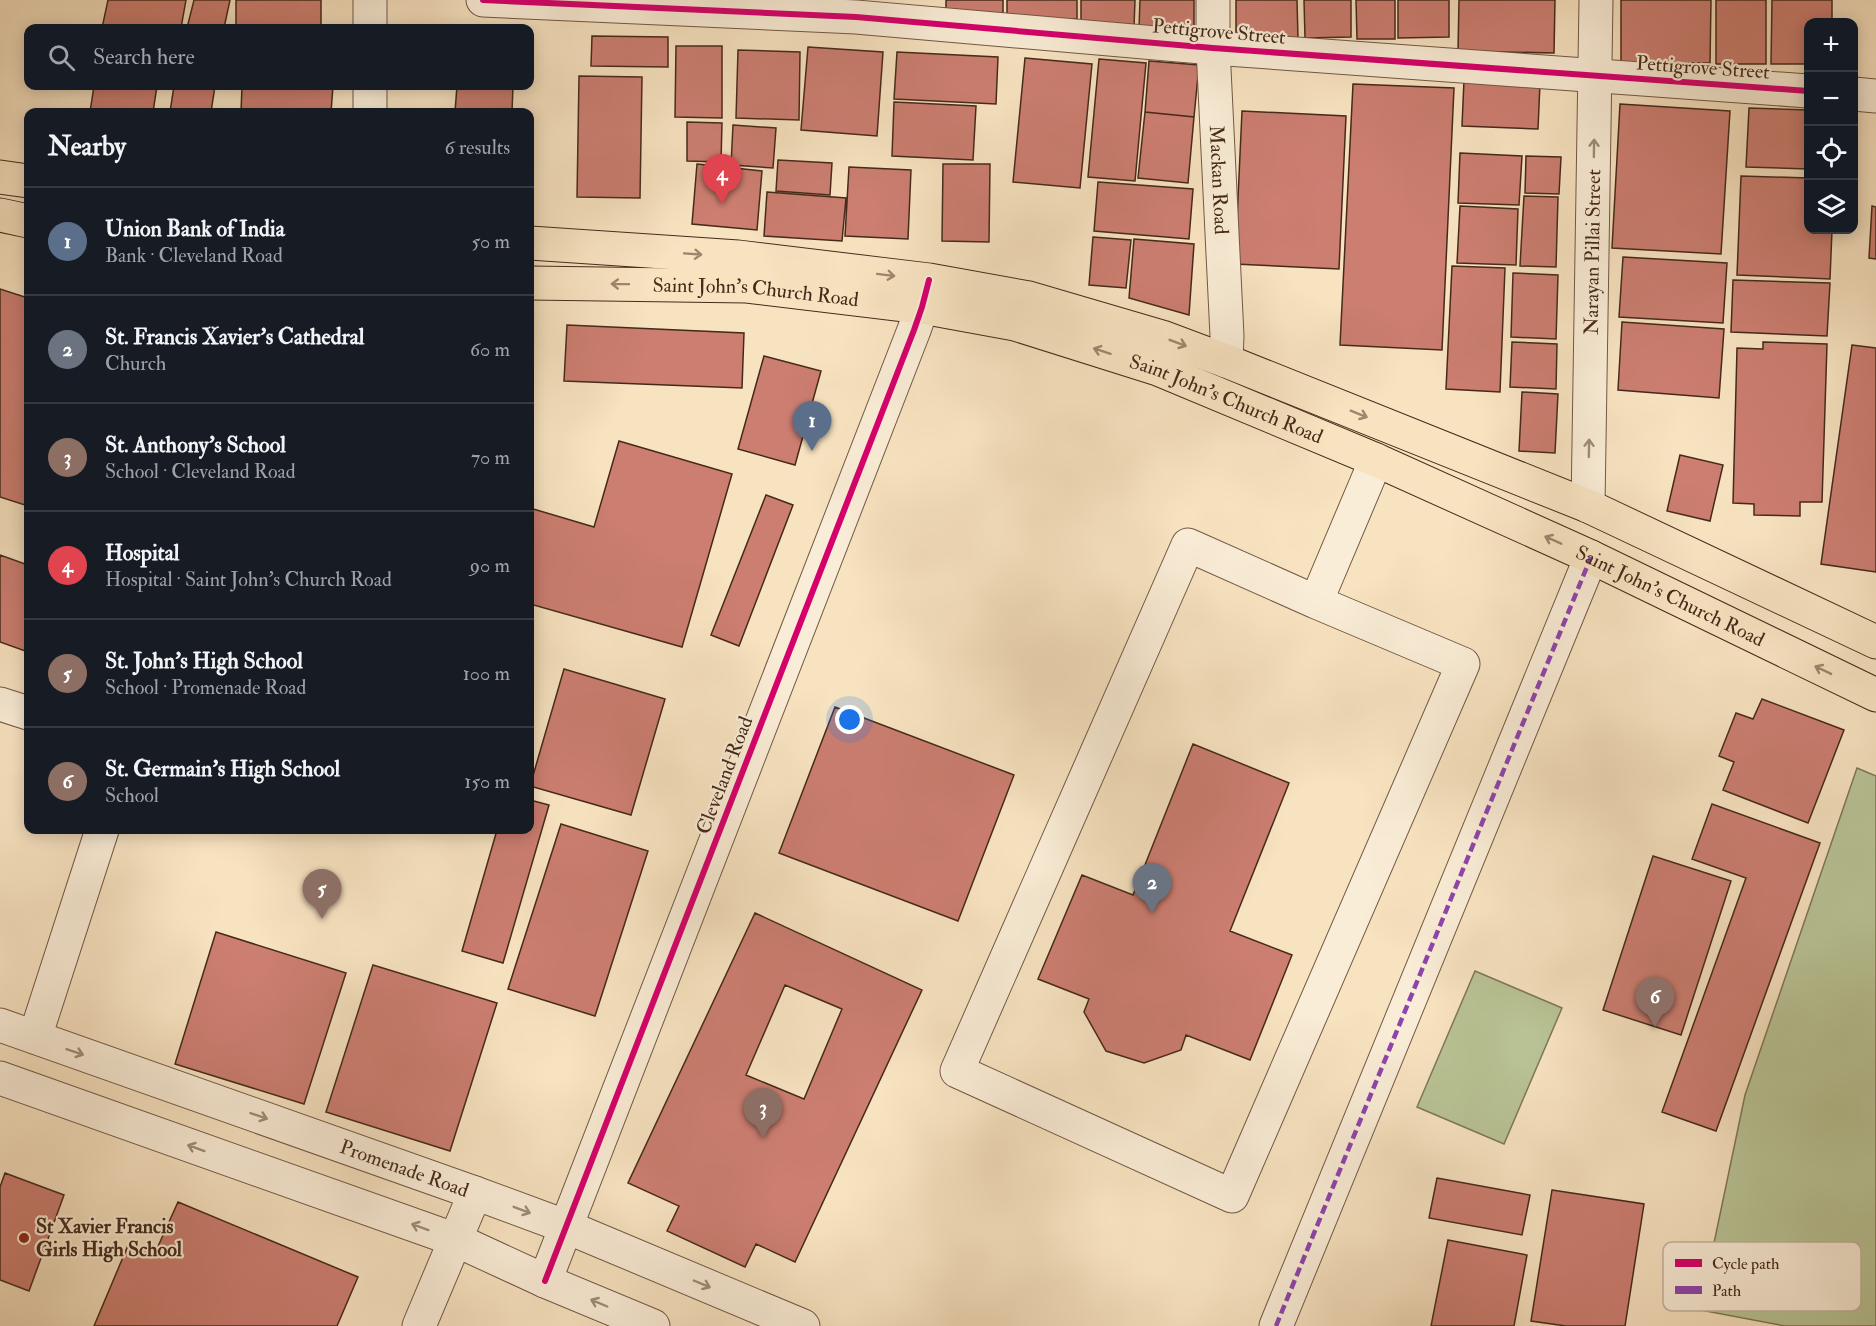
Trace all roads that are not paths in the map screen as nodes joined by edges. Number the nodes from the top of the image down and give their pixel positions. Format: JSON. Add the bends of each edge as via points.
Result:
{"nodes":[{"id":1,"x":370,"y":0,"type":"edge"},
{"id":2,"x":1213,"y":0,"type":"edge"},
{"id":3,"x":1596,"y":0,"type":"edge"},
{"id":4,"x":492,"y":1,"type":"edge"},
{"id":5,"x":370,"y":24,"type":"edge"},
{"id":6,"x":1213,"y":48,"type":"junction"},
{"id":7,"x":1595,"y":76,"type":"junction"},
{"id":8,"x":370,"y":90,"type":"edge"},
{"id":9,"x":1804,"y":91,"type":"edge"},
{"id":10,"x":1858,"y":94,"type":"edge"},
{"id":11,"x":1876,"y":96,"type":"edge"},
{"id":12,"x":370,"y":108,"type":"edge"},
{"id":13,"x":0,"y":177,"type":"edge"},
{"id":14,"x":24,"y":180,"type":"edge"},
{"id":15,"x":0,"y":215,"type":"edge"},
{"id":16,"x":24,"y":220,"type":"edge"},
{"id":17,"x":534,"y":243,"type":"edge"},
{"id":18,"x":534,"y":283,"type":"edge"},
{"id":19,"x":926,"y":293,"type":"junction"},
{"id":20,"x":1227,"y":361,"type":"junction"},
{"id":21,"x":1376,"y":460,"type":"junction"},
{"id":22,"x":1588,"y":506,"type":"junction"},
{"id":23,"x":1590,"y":557,"type":"junction"},
{"id":24,"x":1316,"y":602,"type":"junction"},
{"id":25,"x":1876,"y":642,"type":"edge"},
{"id":26,"x":1876,"y":695,"type":"edge"},
{"id":27,"x":0,"y":704,"type":"edge"},
{"id":28,"x":24,"y":712,"type":"edge"},
{"id":29,"x":101,"y":834,"type":"edge"},
{"id":30,"x":0,"y":1025,"type":"edge"},
{"id":31,"x":35,"y":1038,"type":"junction"},
{"id":32,"x":0,"y":1078,"type":"edge"},
{"id":33,"x":475,"y":1193,"type":"junction"},
{"id":34,"x":567,"y":1227,"type":"junction"},
{"id":35,"x":456,"y":1240,"type":"junction"},
{"id":36,"x":545,"y":1281,"type":"junction"},
{"id":37,"x":419,"y":1326,"type":"edge"},
{"id":38,"x":653,"y":1326,"type":"edge"},
{"id":39,"x":803,"y":1326,"type":"edge"},
{"id":40,"x":1276,"y":1326,"type":"edge"}],
"edges":[{"from":1,"to":5,"type":"street"},
{"from":2,"to":6,"type":"street","name":"Mackan Road"},
{"from":3,"to":7,"type":"street","name":"Narayan Pillai Street"},
{"from":4,"to":6,"type":"street","name":"Pettigrove Street","via":[[856,18]]},
{"from":6,"to":7,"type":"street","name":"Pettigrove Street"},
{"from":6,"to":20,"type":"street","name":"Mackan Road"},
{"from":7,"to":9,"type":"street","name":"Pettigrove Street"},
{"from":22,"to":7,"type":"street","name":"Narayan Pillai Street","one_way":true},
{"from":8,"to":12,"type":"street"},
{"from":10,"to":11,"type":"street"},
{"from":13,"to":14,"type":"main road"},
{"from":15,"to":16,"type":"main road"},
{"from":17,"to":19,"type":"main road","name":"Saint John's Church Road","one_way":true,"via":[[738,257]]},
{"from":19,"to":18,"type":"main road","name":"Saint John's Church Road","one_way":true},
{"from":19,"to":20,"type":"main road","name":"Saint John's Church Road","one_way":true,"via":[[1029,298],[1162,337]]},
{"from":21,"to":19,"type":"main road","name":"Saint John's Church Road","one_way":true,"via":[[1158,369]]},
{"from":19,"to":34,"type":"street","name":"Cleveland Road"},
{"from":20,"to":22,"type":"main road","name":"Saint John's Church Road","one_way":true},
{"from":23,"to":21,"type":"main road","name":"Saint John's Church Road","one_way":true},
{"from":21,"to":24,"type":"street"},
{"from":22,"to":25,"type":"main road","name":"Saint John's Church Road"},
{"from":26,"to":23,"type":"main road","name":"Saint John's Church Road","one_way":true},
{"from":23,"to":40,"type":"street"},
{"from":24,"to":24,"type":"street","via":[[1188,545],[957,1071],[1232,1196],[1463,664]]},
{"from":27,"to":28,"type":"street"},
{"from":29,"to":31,"type":"street"},
{"from":30,"to":31,"type":"street","name":"Promenade Road"},
{"from":31,"to":33,"type":"street","name":"Promenade Road","one_way":true},
{"from":35,"to":32,"type":"street","one_way":true},
{"from":33,"to":34,"type":"street","name":"Promenade Road","one_way":true},
{"from":33,"to":35,"type":"street"},
{"from":34,"to":36,"type":"street","name":"Cleveland Road"},
{"from":34,"to":39,"type":"street","name":"Promenade Road","one_way":true},
{"from":35,"to":36,"type":"street"},
{"from":35,"to":37,"type":"street"},
{"from":38,"to":36,"type":"street","one_way":true}]}
